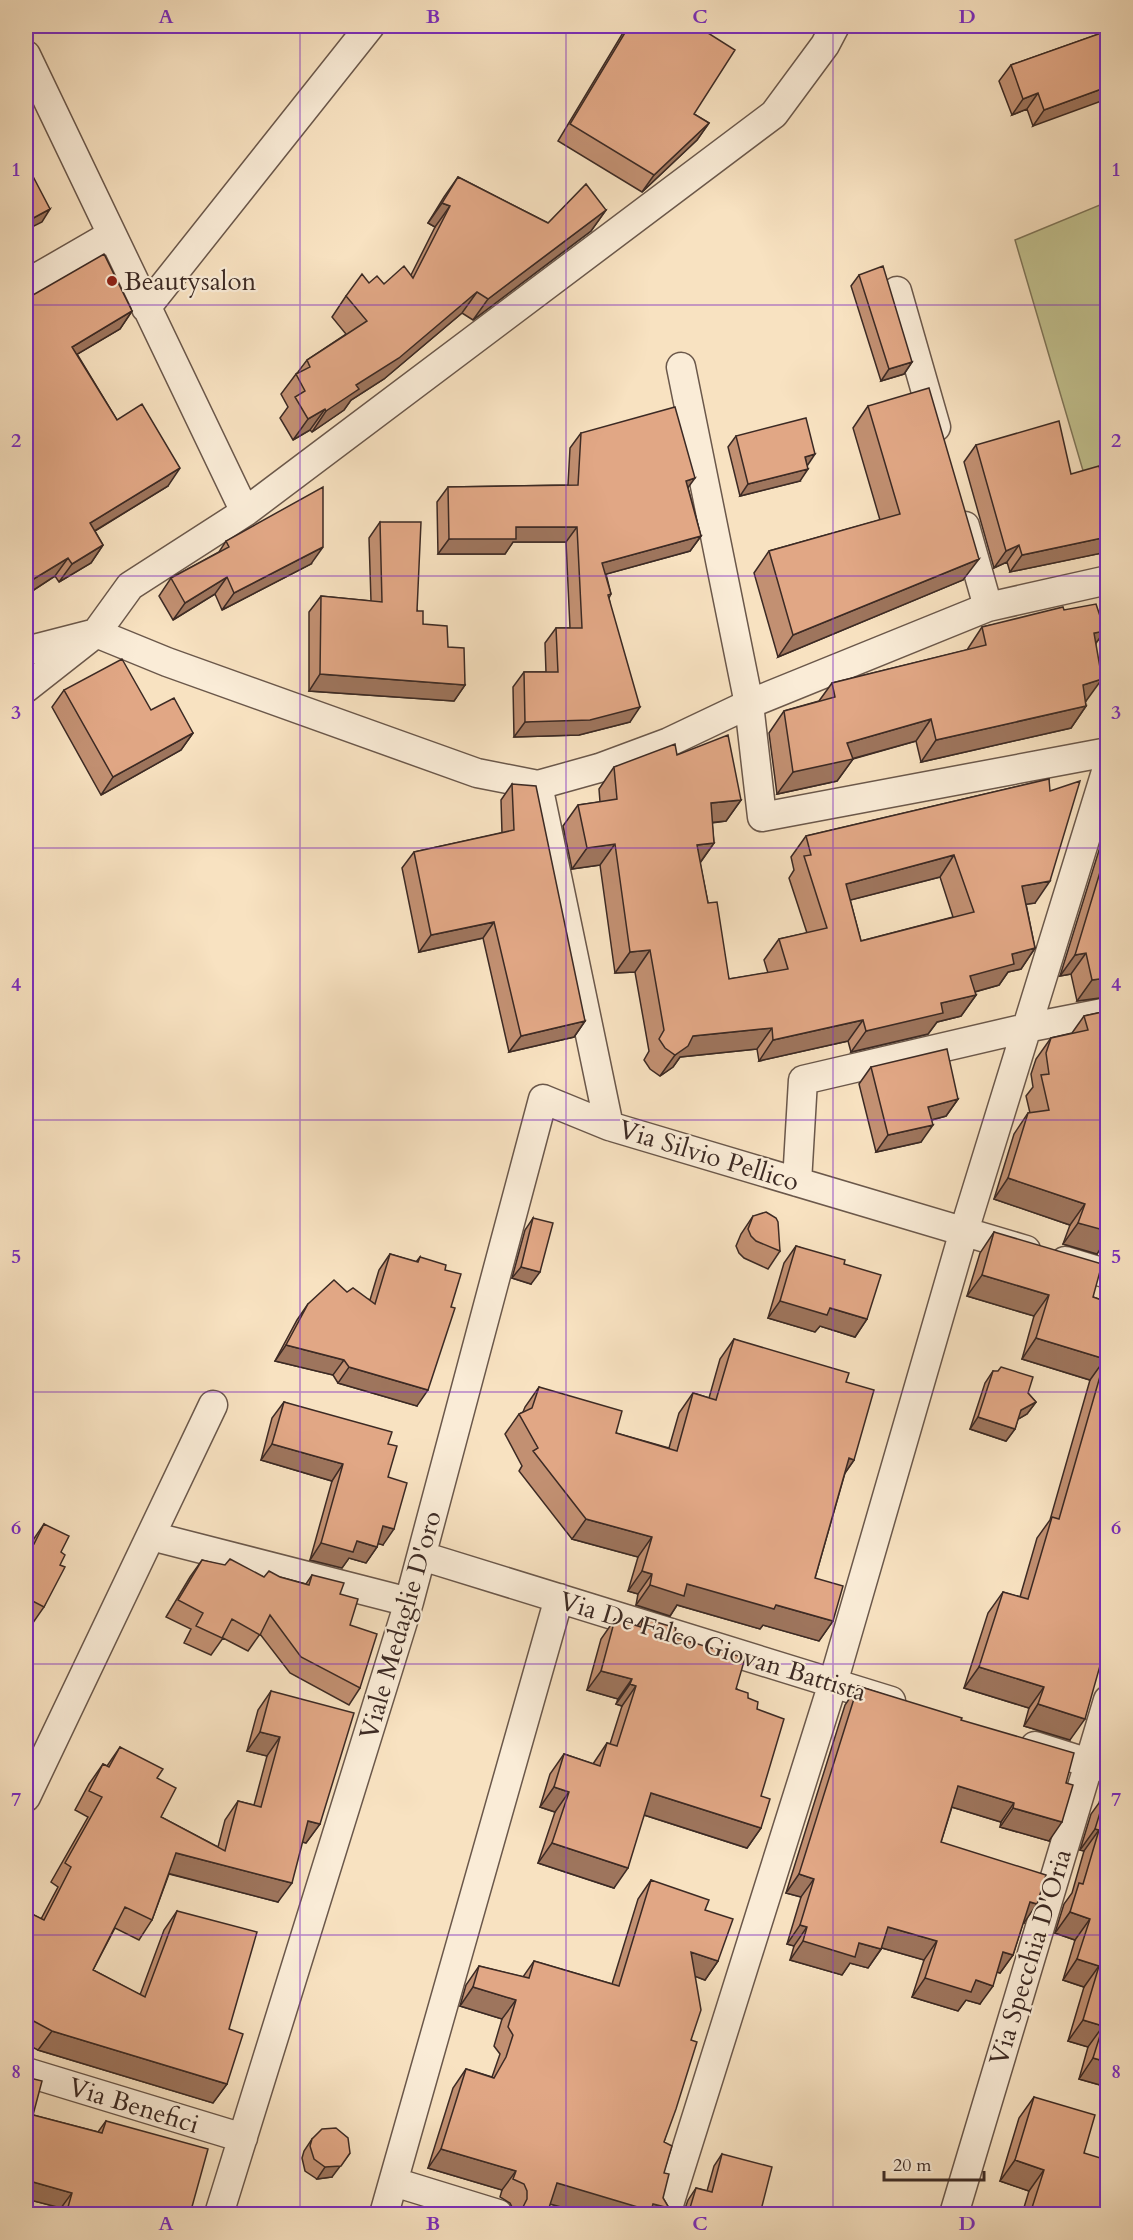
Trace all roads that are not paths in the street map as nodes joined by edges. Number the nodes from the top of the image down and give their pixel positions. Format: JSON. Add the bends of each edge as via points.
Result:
{"nodes":[{"id":1,"x":370,"y":26,"type":"edge"},
{"id":2,"x":835,"y":26,"type":"edge"},
{"id":3,"x":26,"y":55,"type":"edge"},
{"id":4,"x":111,"y":235,"type":"junction"},
{"id":5,"x":26,"y":284,"type":"edge"},
{"id":6,"x":897,"y":291,"type":"dead end"},
{"id":7,"x":146,"y":308,"type":"junction"},
{"id":8,"x":681,"y":367,"type":"dead end"},
{"id":9,"x":943,"y":449,"type":"edge"},
{"id":10,"x":959,"y":505,"type":"edge"},
{"id":11,"x":245,"y":512,"type":"junction"},
{"id":12,"x":1107,"y":580,"type":"edge"},
{"id":13,"x":988,"y":607,"type":"junction"},
{"id":14,"x":96,"y":633,"type":"junction"},
{"id":15,"x":26,"y":651,"type":"edge"},
{"id":16,"x":26,"y":688,"type":"edge"},
{"id":17,"x":749,"y":704,"type":"junction"},
{"id":18,"x":1107,"y":752,"type":"edge"},
{"id":19,"x":1107,"y":765,"type":"edge"},
{"id":20,"x":538,"y":784,"type":"junction"},
{"id":21,"x":1107,"y":1012,"type":"edge"},
{"id":22,"x":1026,"y":1028,"type":"junction"},
{"id":23,"x":609,"y":1126,"type":"junction"},
{"id":24,"x":797,"y":1182,"type":"junction"},
{"id":25,"x":964,"y":1231,"type":"junction"},
{"id":26,"x":1107,"y":1274,"type":"edge"},
{"id":27,"x":213,"y":1405,"type":"dead end"},
{"id":28,"x":151,"y":1536,"type":"junction"},
{"id":29,"x":422,"y":1556,"type":"junction"},
{"id":30,"x":559,"y":1598,"type":"junction"},
{"id":31,"x":409,"y":1602,"type":"junction"},
{"id":32,"x":833,"y":1683,"type":"junction"},
{"id":33,"x":1107,"y":1700,"type":"edge"},
{"id":34,"x":911,"y":1708,"type":"edge"},
{"id":35,"x":1010,"y":1739,"type":"edge"},
{"id":36,"x":1098,"y":1766,"type":"edge"},
{"id":37,"x":26,"y":1797,"type":"edge"},
{"id":38,"x":26,"y":2072,"type":"edge"},
{"id":39,"x":243,"y":2138,"type":"junction"},
{"id":40,"x":394,"y":2182,"type":"junction"},
{"id":41,"x":219,"y":2214,"type":"edge"},
{"id":42,"x":384,"y":2214,"type":"edge"},
{"id":43,"x":498,"y":2214,"type":"edge"},
{"id":44,"x":666,"y":2214,"type":"edge"},
{"id":45,"x":954,"y":2214,"type":"edge"}],
"edges":[{"from":1,"to":7,"type":"street"},
{"from":2,"to":11,"type":"street","via":[[774,114]]},
{"from":3,"to":4,"type":"street"},
{"from":4,"to":5,"type":"street"},
{"from":4,"to":7,"type":"street"},
{"from":6,"to":9,"type":"street"},
{"from":7,"to":11,"type":"street"},
{"from":8,"to":17,"type":"street"},
{"from":10,"to":13,"type":"street"},
{"from":11,"to":14,"type":"street","via":[[130,586]]},
{"from":12,"to":13,"type":"street"},
{"from":13,"to":17,"type":"street"},
{"from":14,"to":15,"type":"street"},
{"from":14,"to":16,"type":"street"},
{"from":14,"to":20,"type":"street","via":[[477,773]]},
{"from":17,"to":18,"type":"street","via":[[762,817]]},
{"from":17,"to":20,"type":"street","via":[[669,742],[599,768]]},
{"from":19,"to":22,"type":"street"},
{"from":20,"to":23,"type":"street","name":"Via Silvio Pellico"},
{"from":21,"to":22,"type":"street"},
{"from":22,"to":24,"type":"street","via":[[803,1080]]},
{"from":22,"to":25,"type":"street"},
{"from":23,"to":24,"type":"street","name":"Via Silvio Pellico"},
{"from":23,"to":29,"type":"street","name":"Viale Medaglie D'oro","via":[[543,1099]]},
{"from":24,"to":25,"type":"street","name":"Via Silvio Pellico"},
{"from":25,"to":26,"type":"street","name":"Via Silvio Pellico"},
{"from":25,"to":32,"type":"street"},
{"from":27,"to":28,"type":"street"},
{"from":28,"to":31,"type":"street"},
{"from":28,"to":37,"type":"street"},
{"from":29,"to":30,"type":"street","name":"Via De Falco Giovan Battista"},
{"from":29,"to":31,"type":"street","name":"Viale Medaglie D'oro"},
{"from":30,"to":32,"type":"street","name":"Via De Falco Giovan Battista"},
{"from":30,"to":40,"type":"street"},
{"from":31,"to":39,"type":"street","name":"Viale Medaglie D'oro"},
{"from":32,"to":34,"type":"street","name":"Via De Falco Giovan Battista"},
{"from":32,"to":44,"type":"street"},
{"from":33,"to":36,"type":"street","name":"Via Specchia D'Oria"},
{"from":35,"to":36,"type":"street"},
{"from":36,"to":45,"type":"street","name":"Via Specchia D'Oria"},
{"from":38,"to":39,"type":"street","name":"Via Benefici"},
{"from":39,"to":41,"type":"street","name":"Viale Medaglie D'oro"},
{"from":40,"to":42,"type":"street"},
{"from":40,"to":43,"type":"street"}]}
